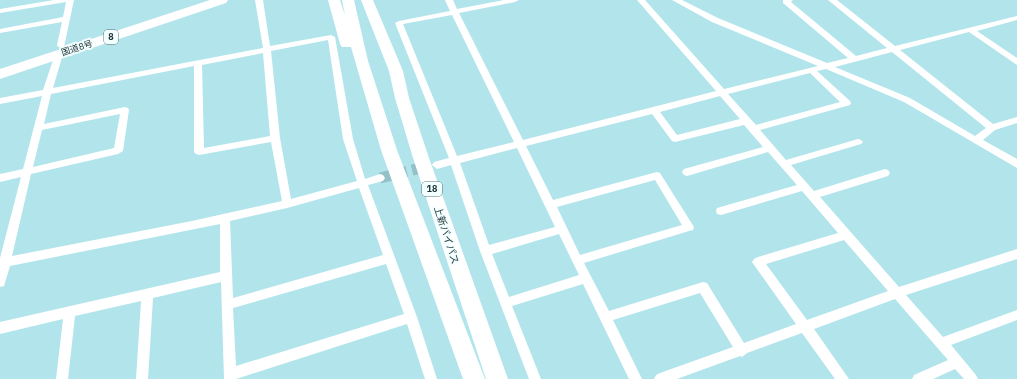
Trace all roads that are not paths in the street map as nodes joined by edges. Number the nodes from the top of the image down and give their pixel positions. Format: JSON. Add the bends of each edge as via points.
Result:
{"nodes":[{"id":1,"x":67,"y":0,"type":"edge"},
{"id":2,"x":70,"y":0,"type":"edge"},
{"id":3,"x":200,"y":0,"type":"edge"},
{"id":4,"x":222,"y":0,"type":"edge"},
{"id":5,"x":259,"y":0,"type":"edge"},
{"id":6,"x":334,"y":0,"type":"edge"},
{"id":7,"x":348,"y":0,"type":"edge"},
{"id":8,"x":367,"y":0,"type":"edge"},
{"id":9,"x":375,"y":0,"type":"edge"},
{"id":10,"x":449,"y":0,"type":"edge"},
{"id":11,"x":515,"y":0,"type":"edge"},
{"id":12,"x":641,"y":0,"type":"edge"},
{"id":13,"x":676,"y":0,"type":"edge"},
{"id":14,"x":790,"y":0,"type":"edge"},
{"id":15,"x":832,"y":0,"type":"edge"},
{"id":16,"x":0,"y":11,"type":"edge"},
{"id":17,"x":455,"y":12,"type":"junction"},
{"id":18,"x":1017,"y":18,"type":"edge"},
{"id":19,"x":66,"y":20,"type":"junction"},
{"id":20,"x":971,"y":30,"type":"junction"},
{"id":21,"x":0,"y":31,"type":"edge"},
{"id":22,"x":892,"y":49,"type":"junction"},
{"id":23,"x":60,"y":50,"type":"junction"},
{"id":24,"x":267,"y":50,"type":"junction"},
{"id":25,"x":854,"y":58,"type":"junction"},
{"id":26,"x":1015,"y":59,"type":"edge"},
{"id":27,"x":198,"y":64,"type":"junction"},
{"id":28,"x":0,"y":66,"type":"edge"},
{"id":29,"x":825,"y":66,"type":"junction"},
{"id":30,"x":811,"y":70,"type":"junction"},
{"id":31,"x":396,"y":71,"type":"junction"},
{"id":32,"x":0,"y":74,"type":"edge"},
{"id":33,"x":47,"y":92,"type":"junction"},
{"id":34,"x":722,"y":93,"type":"junction"},
{"id":35,"x":0,"y":101,"type":"edge"},
{"id":36,"x":654,"y":110,"type":"junction"},
{"id":37,"x":1017,"y":120,"type":"edge"},
{"id":38,"x":746,"y":121,"type":"junction"},
{"id":39,"x":38,"y":128,"type":"junction"},
{"id":40,"x":992,"y":128,"type":"junction"},
{"id":41,"x":753,"y":129,"type":"junction"},
{"id":42,"x":275,"y":138,"type":"junction"},
{"id":43,"x":976,"y":140,"type":"junction"},
{"id":44,"x":858,"y":142,"type":"dead end"},
{"id":45,"x":521,"y":144,"type":"junction"},
{"id":46,"x":771,"y":148,"type":"junction"},
{"id":47,"x":389,"y":150,"type":"junction"},
{"id":48,"x":454,"y":160,"type":"junction"},
{"id":49,"x":437,"y":164,"type":"tunnel mouth"},
{"id":50,"x":784,"y":164,"type":"junction"},
{"id":51,"x":1017,"y":164,"type":"edge"},
{"id":52,"x":29,"y":172,"type":"junction"},
{"id":53,"x":686,"y":172,"type":"dead end"},
{"id":54,"x":885,"y":173,"type":"dead end"},
{"id":55,"x":0,"y":178,"type":"edge"},
{"id":56,"x":380,"y":178,"type":"tunnel mouth"},
{"id":57,"x":363,"y":184,"type":"junction"},
{"id":58,"x":804,"y":187,"type":"junction"},
{"id":59,"x":812,"y":196,"type":"junction"},
{"id":60,"x":287,"y":203,"type":"junction"},
{"id":61,"x":551,"y":205,"type":"junction"},
{"id":62,"x":721,"y":211,"type":"dead end"},
{"id":63,"x":226,"y":218,"type":"junction"},
{"id":64,"x":563,"y":229,"type":"junction"},
{"id":65,"x":845,"y":235,"type":"junction"},
{"id":66,"x":485,"y":251,"type":"junction"},
{"id":67,"x":1017,"y":254,"type":"edge"},
{"id":68,"x":390,"y":258,"type":"junction"},
{"id":69,"x":578,"y":260,"type":"junction"},
{"id":70,"x":3,"y":262,"type":"edge"},
{"id":71,"x":226,"y":276,"type":"junction"},
{"id":72,"x":586,"y":278,"type":"junction"},
{"id":73,"x":0,"y":282,"type":"edge"},
{"id":74,"x":897,"y":293,"type":"junction"},
{"id":75,"x":147,"y":295,"type":"junction"},
{"id":76,"x":506,"y":303,"type":"junction"},
{"id":77,"x":227,"y":305,"type":"junction"},
{"id":78,"x":70,"y":312,"type":"junction"},
{"id":79,"x":1017,"y":315,"type":"edge"},
{"id":80,"x":411,"y":317,"type":"junction"},
{"id":81,"x":606,"y":317,"type":"junction"},
{"id":82,"x":804,"y":326,"type":"junction"},
{"id":83,"x":0,"y":328,"type":"edge"},
{"id":84,"x":942,"y":343,"type":"junction"},
{"id":85,"x":742,"y":350,"type":"junction"},
{"id":86,"x":958,"y":362,"type":"junction"},
{"id":87,"x":230,"y":377,"type":"edge"},
{"id":88,"x":62,"y":379,"type":"edge"},
{"id":89,"x":142,"y":379,"type":"edge"},
{"id":90,"x":431,"y":379,"type":"edge"},
{"id":91,"x":474,"y":379,"type":"edge"},
{"id":92,"x":497,"y":379,"type":"edge"},
{"id":93,"x":536,"y":379,"type":"edge"},
{"id":94,"x":636,"y":379,"type":"edge"},
{"id":95,"x":660,"y":379,"type":"edge"},
{"id":96,"x":843,"y":379,"type":"edge"},
{"id":97,"x":918,"y":379,"type":"edge"},
{"id":98,"x":972,"y":379,"type":"edge"}],
"edges":[{"from":1,"to":16,"type":"street"},
{"from":2,"to":19,"type":"street"},
{"from":3,"to":23,"type":"highway","name":"国道8号","number":"8"},
{"from":4,"to":23,"type":"highway","name":"国道8号","number":"8"},
{"from":5,"to":24,"type":"street"},
{"from":6,"to":47,"type":"highway","via":[[352,61]]},
{"from":7,"to":47,"type":"highway","via":[[361,61]]},
{"from":8,"to":31,"type":"highway","name":"上新バイパス","number":"18"},
{"from":9,"to":31,"type":"highway","via":[[387,30]]},
{"from":10,"to":17,"type":"street"},
{"from":11,"to":17,"type":"street"},
{"from":12,"to":34,"type":"street"},
{"from":13,"to":29,"type":"street","via":[[715,20]]},
{"from":14,"to":25,"type":"street","via":[[786,1]]},
{"from":15,"to":22,"type":"street"},
{"from":17,"to":45,"type":"street"},
{"from":17,"to":48,"type":"street","via":[[399,23]]},
{"from":18,"to":20,"type":"street"},
{"from":19,"to":21,"type":"street"},
{"from":19,"to":23,"type":"street"},
{"from":20,"to":22,"type":"street"},
{"from":20,"to":26,"type":"street"},
{"from":22,"to":25,"type":"street"},
{"from":22,"to":40,"type":"street"},
{"from":23,"to":28,"type":"highway","name":"国道8号","number":"8"},
{"from":23,"to":32,"type":"highway","name":"国道8号","number":"8"},
{"from":23,"to":33,"type":"street"},
{"from":24,"to":27,"type":"street"},
{"from":24,"to":42,"type":"street"},
{"from":24,"to":57,"type":"street","via":[[331,37],[348,139]]},
{"from":25,"to":29,"type":"street"},
{"from":27,"to":33,"type":"street"},
{"from":27,"to":42,"type":"street","via":[[199,152]]},
{"from":29,"to":30,"type":"street"},
{"from":29,"to":43,"type":"street","via":[[907,100]]},
{"from":30,"to":34,"type":"street"},
{"from":30,"to":41,"type":"street","via":[[847,104]]},
{"from":31,"to":92,"type":"highway","name":"上新バイパス","number":"18","via":[[421,158]]},
{"from":33,"to":35,"type":"street"},
{"from":33,"to":39,"type":"street"},
{"from":34,"to":36,"type":"street"},
{"from":34,"to":38,"type":"street"},
{"from":36,"to":38,"type":"street","via":[[675,139]]},
{"from":36,"to":45,"type":"street"},
{"from":37,"to":40,"type":"street"},
{"from":38,"to":41,"type":"street"},
{"from":39,"to":52,"type":"street"},
{"from":39,"to":52,"type":"street","via":[[125,110],[118,151]]},
{"from":40,"to":43,"type":"street"},
{"from":41,"to":46,"type":"street"},
{"from":42,"to":60,"type":"street"},
{"from":43,"to":51,"type":"street"},
{"from":44,"to":50,"type":"street"},
{"from":45,"to":48,"type":"street"},
{"from":45,"to":61,"type":"street"},
{"from":46,"to":50,"type":"street"},
{"from":46,"to":53,"type":"street"},
{"from":47,"to":91,"type":"highway"},
{"from":48,"to":49,"type":"street"},
{"from":48,"to":66,"type":"street"},
{"from":50,"to":58,"type":"street"},
{"from":52,"to":55,"type":"street"},
{"from":52,"to":70,"type":"street"},
{"from":54,"to":59,"type":"street"},
{"from":56,"to":57,"type":"street"},
{"from":57,"to":60,"type":"street"},
{"from":57,"to":68,"type":"street"},
{"from":58,"to":59,"type":"street"},
{"from":58,"to":62,"type":"street"},
{"from":59,"to":65,"type":"street"},
{"from":60,"to":63,"type":"street"},
{"from":61,"to":64,"type":"street"},
{"from":61,"to":69,"type":"street","via":[[657,176],[689,227]]},
{"from":63,"to":70,"type":"street"},
{"from":63,"to":71,"type":"street"},
{"from":64,"to":66,"type":"street"},
{"from":64,"to":69,"type":"street"},
{"from":65,"to":74,"type":"street"},
{"from":65,"to":82,"type":"street","via":[[758,262]]},
{"from":66,"to":76,"type":"street"},
{"from":67,"to":74,"type":"street"},
{"from":68,"to":77,"type":"street"},
{"from":68,"to":80,"type":"street"},
{"from":69,"to":72,"type":"street"},
{"from":70,"to":73,"type":"street"},
{"from":71,"to":75,"type":"street"},
{"from":71,"to":77,"type":"street"},
{"from":72,"to":76,"type":"street"},
{"from":72,"to":81,"type":"street"},
{"from":74,"to":82,"type":"street"},
{"from":74,"to":84,"type":"street"},
{"from":75,"to":78,"type":"street"},
{"from":75,"to":89,"type":"street"},
{"from":76,"to":93,"type":"street"},
{"from":77,"to":87,"type":"street"},
{"from":78,"to":83,"type":"street"},
{"from":78,"to":88,"type":"street"},
{"from":79,"to":84,"type":"street"},
{"from":80,"to":87,"type":"street"},
{"from":80,"to":90,"type":"street"},
{"from":81,"to":85,"type":"street","via":[[703,287]]},
{"from":81,"to":94,"type":"street"},
{"from":82,"to":85,"type":"street"},
{"from":82,"to":96,"type":"street"},
{"from":84,"to":86,"type":"street"},
{"from":85,"to":95,"type":"street"},
{"from":86,"to":97,"type":"street"},
{"from":86,"to":98,"type":"street"}]}
